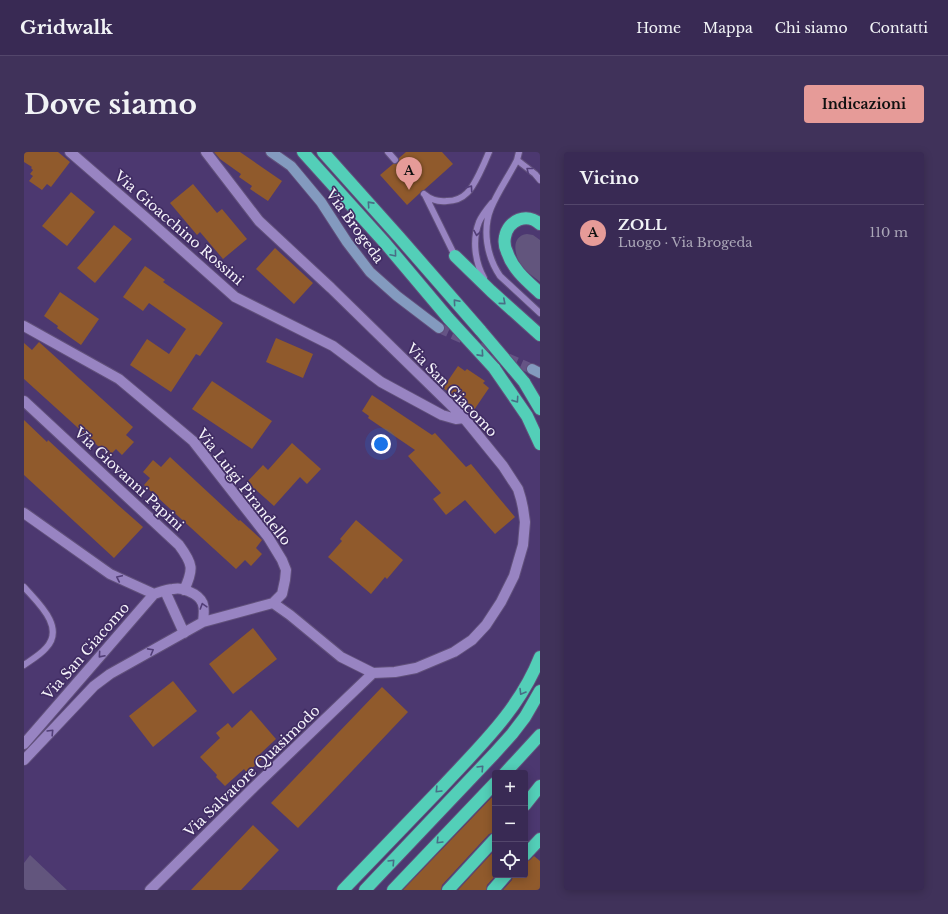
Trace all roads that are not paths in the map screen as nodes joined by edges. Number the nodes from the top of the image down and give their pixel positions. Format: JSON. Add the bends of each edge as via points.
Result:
{"nodes":[{"id":1,"x":70,"y":152,"type":"edge"},
{"id":2,"x":206,"y":152,"type":"edge"},
{"id":3,"x":272,"y":152,"type":"edge"},
{"id":4,"x":303,"y":152,"type":"edge"},
{"id":5,"x":323,"y":152,"type":"edge"},
{"id":6,"x":388,"y":152,"type":"edge"},
{"id":7,"x":395,"y":152,"type":"edge"},
{"id":8,"x":489,"y":152,"type":"edge"},
{"id":9,"x":519,"y":152,"type":"edge"},
{"id":10,"x":517,"y":160,"type":"junction"},
{"id":11,"x":540,"y":180,"type":"edge"},
{"id":12,"x":495,"y":199,"type":"junction"},
{"id":13,"x":540,"y":224,"type":"edge"},
{"id":14,"x":454,"y":256,"type":"joint"},
{"id":15,"x":491,"y":291,"type":"junction"},
{"id":16,"x":540,"y":293,"type":"edge"},
{"id":17,"x":540,"y":313,"type":"edge"},
{"id":18,"x":24,"y":326,"type":"edge"},
{"id":19,"x":439,"y":328,"type":"tunnel mouth"},
{"id":20,"x":540,"y":335,"type":"edge"},
{"id":21,"x":24,"y":401,"type":"edge"},
{"id":22,"x":540,"y":409,"type":"edge"},
{"id":23,"x":464,"y":418,"type":"junction"},
{"id":24,"x":540,"y":444,"type":"edge"},
{"id":25,"x":24,"y":513,"type":"edge"},
{"id":26,"x":24,"y":587,"type":"edge"},
{"id":27,"x":184,"y":590,"type":"junction"},
{"id":28,"x":165,"y":591,"type":"junction"},
{"id":29,"x":154,"y":594,"type":"junction"},
{"id":30,"x":273,"y":603,"type":"junction"},
{"id":31,"x":204,"y":622,"type":"junction"},
{"id":32,"x":184,"y":633,"type":"junction"},
{"id":33,"x":540,"y":657,"type":"edge"},
{"id":34,"x":24,"y":665,"type":"edge"},
{"id":35,"x":374,"y":673,"type":"junction"},
{"id":36,"x":540,"y":691,"type":"edge"},
{"id":37,"x":540,"y":735,"type":"edge"},
{"id":38,"x":24,"y":744,"type":"edge"},
{"id":39,"x":24,"y":760,"type":"edge"},
{"id":40,"x":508,"y":770,"type":"edge"},
{"id":41,"x":492,"y":786,"type":"edge"},
{"id":42,"x":540,"y":786,"type":"edge"},
{"id":43,"x":528,"y":801,"type":"edge"},
{"id":44,"x":540,"y":839,"type":"edge"},
{"id":45,"x":492,"y":842,"type":"edge"},
{"id":46,"x":528,"y":852,"type":"edge"},
{"id":47,"x":503,"y":878,"type":"edge"},
{"id":48,"x":150,"y":890,"type":"edge"},
{"id":49,"x":343,"y":890,"type":"edge"},
{"id":50,"x":365,"y":890,"type":"edge"},
{"id":51,"x":393,"y":890,"type":"edge"},
{"id":52,"x":448,"y":890,"type":"edge"},
{"id":53,"x":493,"y":890,"type":"edge"}],
"edges":[{"from":1,"to":23,"type":"street","name":"Via Gioacchino Rossini","via":[[235,297],[333,346],[381,382],[442,415],[456,419]]},
{"from":2,"to":23,"type":"street","name":"Via San Giacomo","via":[[259,221]]},
{"from":3,"to":19,"type":"street","name":"Via Brogeda","via":[[291,166],[321,202],[370,272]]},
{"from":4,"to":24,"type":"highway","one_way":true,"bridge":true,"via":[[494,368],[527,416]]},
{"from":22,"to":5,"type":"highway","one_way":true,"bridge":true,"via":[[524,382],[482,331]]},
{"from":6,"to":7,"type":"lane","via":[[395,160]]},
{"from":14,"to":8,"type":"lane","one_way":true,"via":[[424,194],[439,202],[456,200],[465,195]]},
{"from":9,"to":10,"type":"lane"},
{"from":11,"to":10,"type":"lane","one_way":true},
{"from":10,"to":12,"type":"lane"},
{"from":12,"to":15,"type":"lane","one_way":true,"via":[[479,221],[475,246],[480,271]]},
{"from":12,"to":17,"type":"lane","via":[[488,220],[487,240],[490,258],[500,276]]},
{"from":13,"to":16,"type":"highway","via":[[530,218],[515,221],[507,229],[504,239],[514,267]]},
{"from":14,"to":15,"type":"highway"},
{"from":15,"to":20,"type":"highway","one_way":true},
{"from":18,"to":30,"type":"street","name":"Via Luigi Pirandello","via":[[119,379],[193,441],[268,537],[282,560],[286,570],[285,580],[282,594]]},
{"from":21,"to":27,"type":"street","name":"Via Giovanni Papini","via":[[179,545],[190,563],[191,572]]},
{"from":23,"to":35,"type":"street","name":"Via San Giacomo","via":[[518,489],[525,522],[523,545],[514,576],[486,625],[472,640],[454,652],[416,668]]},
{"from":29,"to":25,"type":"street","one_way":true,"via":[[110,574]]},
{"from":26,"to":34,"type":"lane","via":[[49,617],[53,632],[46,649]]},
{"from":27,"to":28,"type":"street"},
{"from":31,"to":27,"type":"street","one_way":true,"via":[[202,602],[198,596]]},
{"from":28,"to":29,"type":"street"},
{"from":28,"to":32,"type":"street"},
{"from":29,"to":38,"type":"street","name":"Via San Giacomo","one_way":true},
{"from":30,"to":31,"type":"street"},
{"from":30,"to":35,"type":"street","via":[[341,657]]},
{"from":31,"to":32,"type":"street","name":"Via San Giacomo"},
{"from":39,"to":32,"type":"street","name":"Via San Giacomo","one_way":true,"via":[[94,686],[110,674]]},
{"from":33,"to":49,"type":"highway","one_way":true,"via":[[522,693],[500,724]]},
{"from":35,"to":48,"type":"street","name":"Via Salvatore Quasimodo"},
{"from":50,"to":36,"type":"highway","one_way":true,"via":[[512,734]]},
{"from":37,"to":40,"type":"highway"},
{"from":41,"to":51,"type":"highway","one_way":true},
{"from":42,"to":43,"type":"highway"},
{"from":44,"to":46,"type":"highway"},
{"from":45,"to":52,"type":"highway"},
{"from":47,"to":53,"type":"highway"}]}
